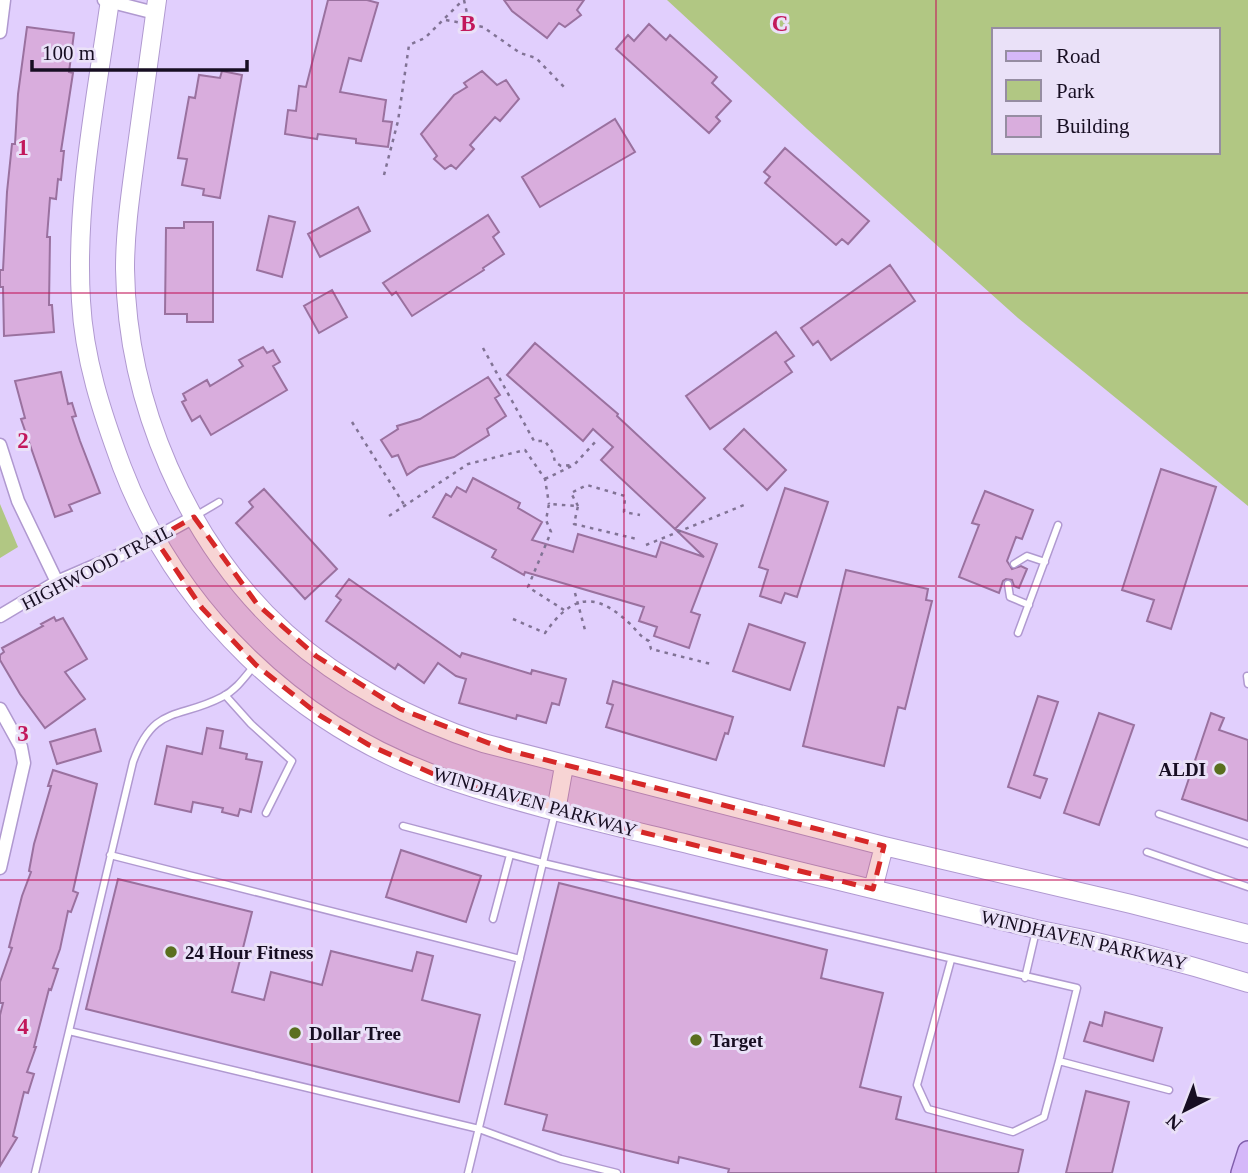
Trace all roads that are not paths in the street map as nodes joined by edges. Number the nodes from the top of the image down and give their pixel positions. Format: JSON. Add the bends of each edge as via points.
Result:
{"nodes":[{"id":1,"x":4,"y":0,"type":"edge"},
{"id":2,"x":108,"y":1,"type":"edge"},
{"id":3,"x":156,"y":7,"type":"edge"},
{"id":4,"x":0,"y":32,"type":"edge"},
{"id":5,"x":0,"y":445,"type":"edge"},
{"id":6,"x":219,"y":502,"type":"dead end"},
{"id":7,"x":194,"y":517,"type":"junction"},
{"id":8,"x":1058,"y":526,"type":"dead end"},
{"id":9,"x":155,"y":539,"type":"junction"},
{"id":10,"x":1045,"y":562,"type":"junction"},
{"id":11,"x":1014,"y":564,"type":"dead end"},
{"id":12,"x":57,"y":582,"type":"junction"},
{"id":13,"x":1007,"y":584,"type":"dead end"},
{"id":14,"x":1028,"y":605,"type":"junction"},
{"id":15,"x":0,"y":617,"type":"edge"},
{"id":16,"x":1018,"y":633,"type":"dead end"},
{"id":17,"x":256,"y":665,"type":"junction"},
{"id":18,"x":225,"y":695,"type":"junction"},
{"id":19,"x":0,"y":709,"type":"edge"},
{"id":20,"x":564,"y":766,"type":"junction"},
{"id":21,"x":556,"y":811,"type":"junction"},
{"id":22,"x":266,"y":813,"type":"dead end"},
{"id":23,"x":1159,"y":814,"type":"dead end"},
{"id":24,"x":403,"y":825,"type":"dead end"},
{"id":25,"x":4,"y":837,"type":"edge"},
{"id":26,"x":1248,"y":844,"type":"edge"},
{"id":27,"x":884,"y":846,"type":"junction"},
{"id":28,"x":1147,"y":852,"type":"dead end"},
{"id":29,"x":110,"y":855,"type":"junction"},
{"id":30,"x":510,"y":855,"type":"junction"},
{"id":31,"x":543,"y":863,"type":"junction"},
{"id":32,"x":0,"y":867,"type":"edge"},
{"id":33,"x":1248,"y":887,"type":"edge"},
{"id":34,"x":873,"y":889,"type":"junction"},
{"id":35,"x":493,"y":919,"type":"dead end"},
{"id":36,"x":1036,"y":929,"type":"junction"},
{"id":37,"x":1248,"y":934,"type":"edge"},
{"id":38,"x":520,"y":959,"type":"junction"},
{"id":39,"x":951,"y":960,"type":"junction"},
{"id":40,"x":1025,"y":978,"type":"junction"},
{"id":41,"x":1248,"y":984,"type":"edge"},
{"id":42,"x":69,"y":1031,"type":"junction"},
{"id":43,"x":1059,"y":1061,"type":"junction"},
{"id":44,"x":1169,"y":1090,"type":"dead end"},
{"id":45,"x":479,"y":1129,"type":"junction"},
{"id":46,"x":1248,"y":1151,"type":"edge"},
{"id":47,"x":36,"y":1173,"type":"edge"},
{"id":48,"x":468,"y":1173,"type":"edge"},
{"id":49,"x":617,"y":1173,"type":"edge"},
{"id":50,"x":1241,"y":1173,"type":"edge"}],
"edges":[{"from":1,"to":4,"type":"street"},
{"from":2,"to":3,"type":"street"},
{"from":2,"to":9,"type":"main road","name":"WINDHAVEN PARKWAY","via":[[83,204],[81,305],[105,420]]},
{"from":3,"to":7,"type":"main road","via":[[128,214],[127,299],[136,362],[152,421]]},
{"from":5,"to":12,"type":"street","via":[[18,501]]},
{"from":6,"to":7,"type":"lane"},
{"from":7,"to":9,"type":"street","name":"HIGHWOOD TRAIL"},
{"from":7,"to":20,"type":"main road","via":[[230,573],[257,604],[287,634],[347,678],[440,728]]},
{"from":8,"to":10,"type":"lane"},
{"from":9,"to":12,"type":"street","name":"HIGHWOOD TRAIL"},
{"from":9,"to":17,"type":"main road","name":"WINDHAVEN PARKWAY","via":[[202,608]]},
{"from":10,"to":11,"type":"lane","via":[[1027,556]]},
{"from":10,"to":14,"type":"lane"},
{"from":12,"to":15,"type":"street","name":"HIGHWOOD TRAIL"},
{"from":13,"to":14,"type":"lane","via":[[1010,597]]},
{"from":14,"to":16,"type":"lane"},
{"from":17,"to":18,"type":"lane"},
{"from":17,"to":21,"type":"main road","name":"WINDHAVEN PARKWAY","via":[[319,715],[369,745],[440,777]]},
{"from":18,"to":22,"type":"lane","via":[[292,761]]},
{"from":18,"to":29,"type":"lane","via":[[168,716],[146,734],[133,762]]},
{"from":19,"to":25,"type":"street","via":[[24,758]]},
{"from":20,"to":21,"type":"main road"},
{"from":20,"to":27,"type":"main road"},
{"from":21,"to":31,"type":"lane"},
{"from":21,"to":34,"type":"main road","name":"WINDHAVEN PARKWAY"},
{"from":23,"to":26,"type":"lane"},
{"from":24,"to":30,"type":"lane"},
{"from":25,"to":32,"type":"street"},
{"from":27,"to":34,"type":"main road"},
{"from":27,"to":37,"type":"main road"},
{"from":28,"to":33,"type":"lane"},
{"from":29,"to":38,"type":"lane"},
{"from":29,"to":42,"type":"lane"},
{"from":30,"to":31,"type":"lane"},
{"from":30,"to":35,"type":"lane"},
{"from":31,"to":38,"type":"lane"},
{"from":31,"to":39,"type":"lane"},
{"from":34,"to":36,"type":"main road","name":"WINDHAVEN PARKWAY"},
{"from":36,"to":40,"type":"lane"},
{"from":36,"to":41,"type":"main road","name":"WINDHAVEN PARKWAY","via":[[1101,942]]},
{"from":38,"to":45,"type":"lane"},
{"from":39,"to":40,"type":"lane"},
{"from":39,"to":43,"type":"lane","via":[[917,1085],[928,1109],[1013,1132],[1044,1117]]},
{"from":40,"to":43,"type":"lane","via":[[1077,988]]},
{"from":42,"to":45,"type":"lane"},
{"from":42,"to":47,"type":"lane"},
{"from":43,"to":44,"type":"lane"},
{"from":45,"to":48,"type":"lane"},
{"from":45,"to":49,"type":"lane","via":[[561,1159]]},
{"from":46,"to":50,"type":"main road"}]}
